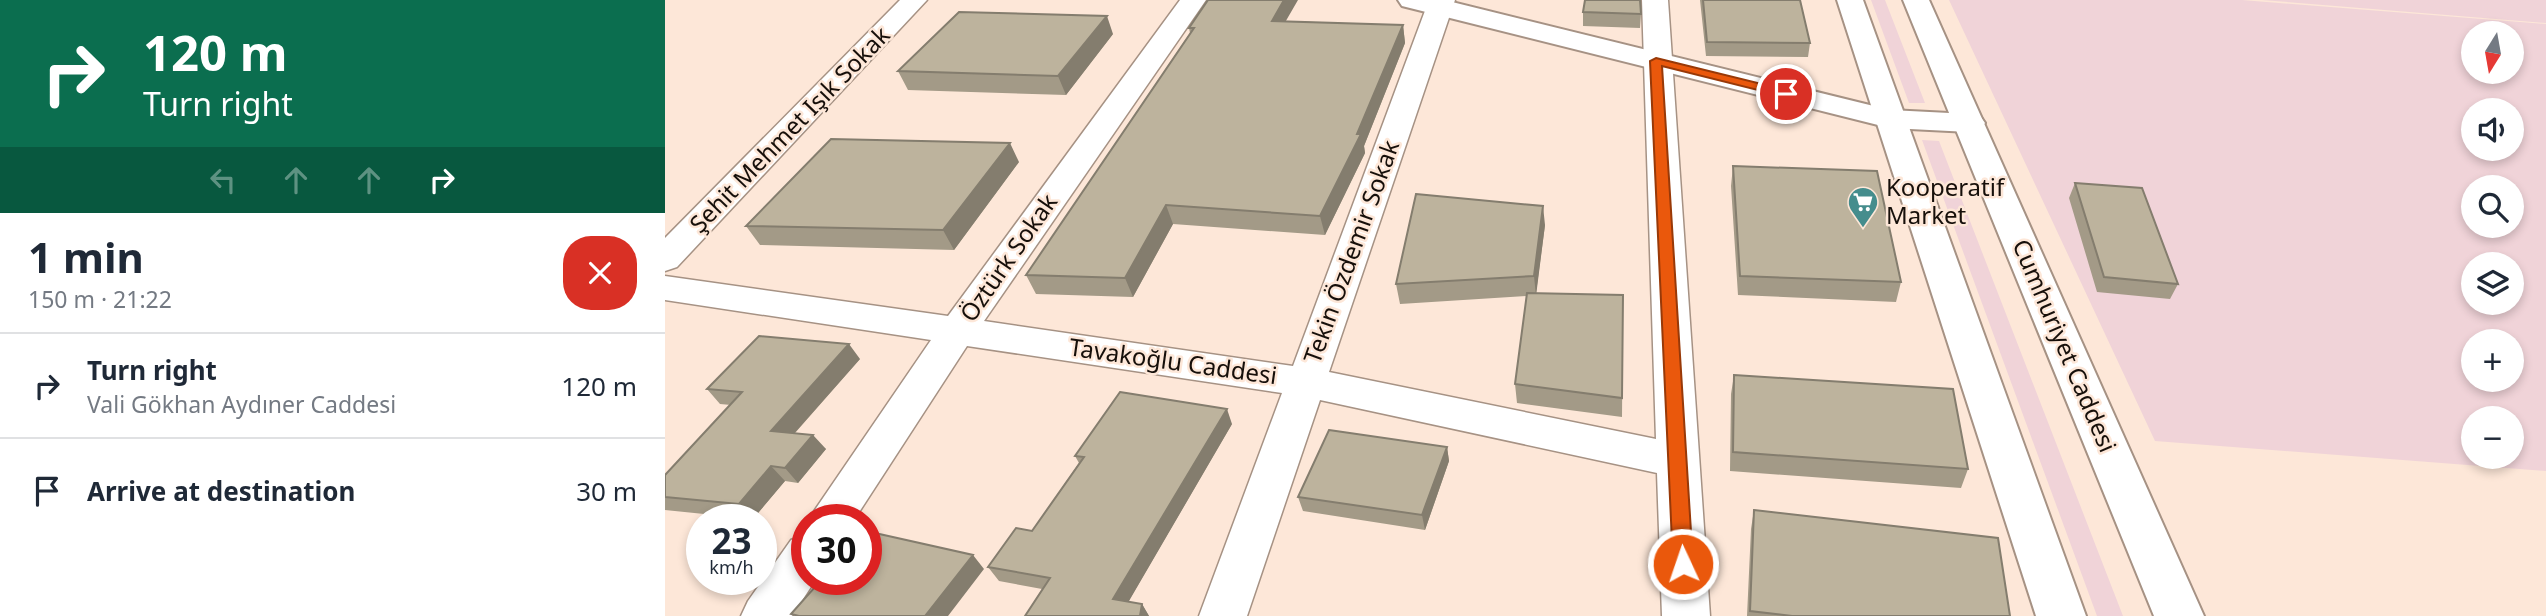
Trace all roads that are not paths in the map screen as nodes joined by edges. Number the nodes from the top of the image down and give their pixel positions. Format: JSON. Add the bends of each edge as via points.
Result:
{"nodes":[{"id":1,"x":914,"y":0,"type":"edge"},
{"id":2,"x":1193,"y":0,"type":"edge"},
{"id":3,"x":1655,"y":0,"type":"edge"},
{"id":4,"x":1850,"y":0,"type":"edge"},
{"id":5,"x":1916,"y":0,"type":"edge"},
{"id":6,"x":1431,"y":3,"type":"edge"},
{"id":7,"x":1656,"y":61,"type":"junction"},
{"id":8,"x":1890,"y":119,"type":"junction"},
{"id":9,"x":1969,"y":122,"type":"junction"},
{"id":10,"x":665,"y":259,"type":"edge"},
{"id":11,"x":665,"y":289,"type":"edge"},
{"id":12,"x":958,"y":330,"type":"junction"},
{"id":13,"x":1305,"y":382,"type":"junction"},
{"id":14,"x":1677,"y":460,"type":"junction"},
{"id":15,"x":841,"y":504,"type":"edge"},
{"id":16,"x":791,"y":578,"type":"edge"},
{"id":17,"x":765,"y":616,"type":"edge"},
{"id":18,"x":1223,"y":616,"type":"edge"},
{"id":19,"x":1686,"y":616,"type":"edge"},
{"id":20,"x":2061,"y":616,"type":"edge"},
{"id":21,"x":2179,"y":616,"type":"edge"}],
"edges":[{"from":1,"to":10,"type":"street","name":"Şehit Mehmet Işık Sokak"},
{"from":2,"to":12,"type":"street","name":"Öztürk Sokak"},
{"from":3,"to":7,"type":"street"},
{"from":4,"to":8,"type":"main road"},
{"from":5,"to":9,"type":"main road","name":"Cumhuriyet Caddesi"},
{"from":6,"to":7,"type":"main road"},
{"from":6,"to":13,"type":"street","name":"Tekin Özdemir Sokak"},
{"from":7,"to":8,"type":"main road"},
{"from":7,"to":14,"type":"street"},
{"from":8,"to":9,"type":"main road"},
{"from":8,"to":20,"type":"main road"},
{"from":9,"to":21,"type":"main road","name":"Cumhuriyet Caddesi"},
{"from":11,"to":12,"type":"street","name":"Tavakoğlu Caddesi"},
{"from":12,"to":13,"type":"street","name":"Tavakoğlu Caddesi"},
{"from":12,"to":15,"type":"street","name":"Öztürk Sokak"},
{"from":13,"to":14,"type":"street","name":"Tavakoğlu Caddesi"},
{"from":13,"to":18,"type":"street","name":"Tekin Özdemir Sokak"},
{"from":14,"to":19,"type":"street"},
{"from":16,"to":17,"type":"street"}]}
